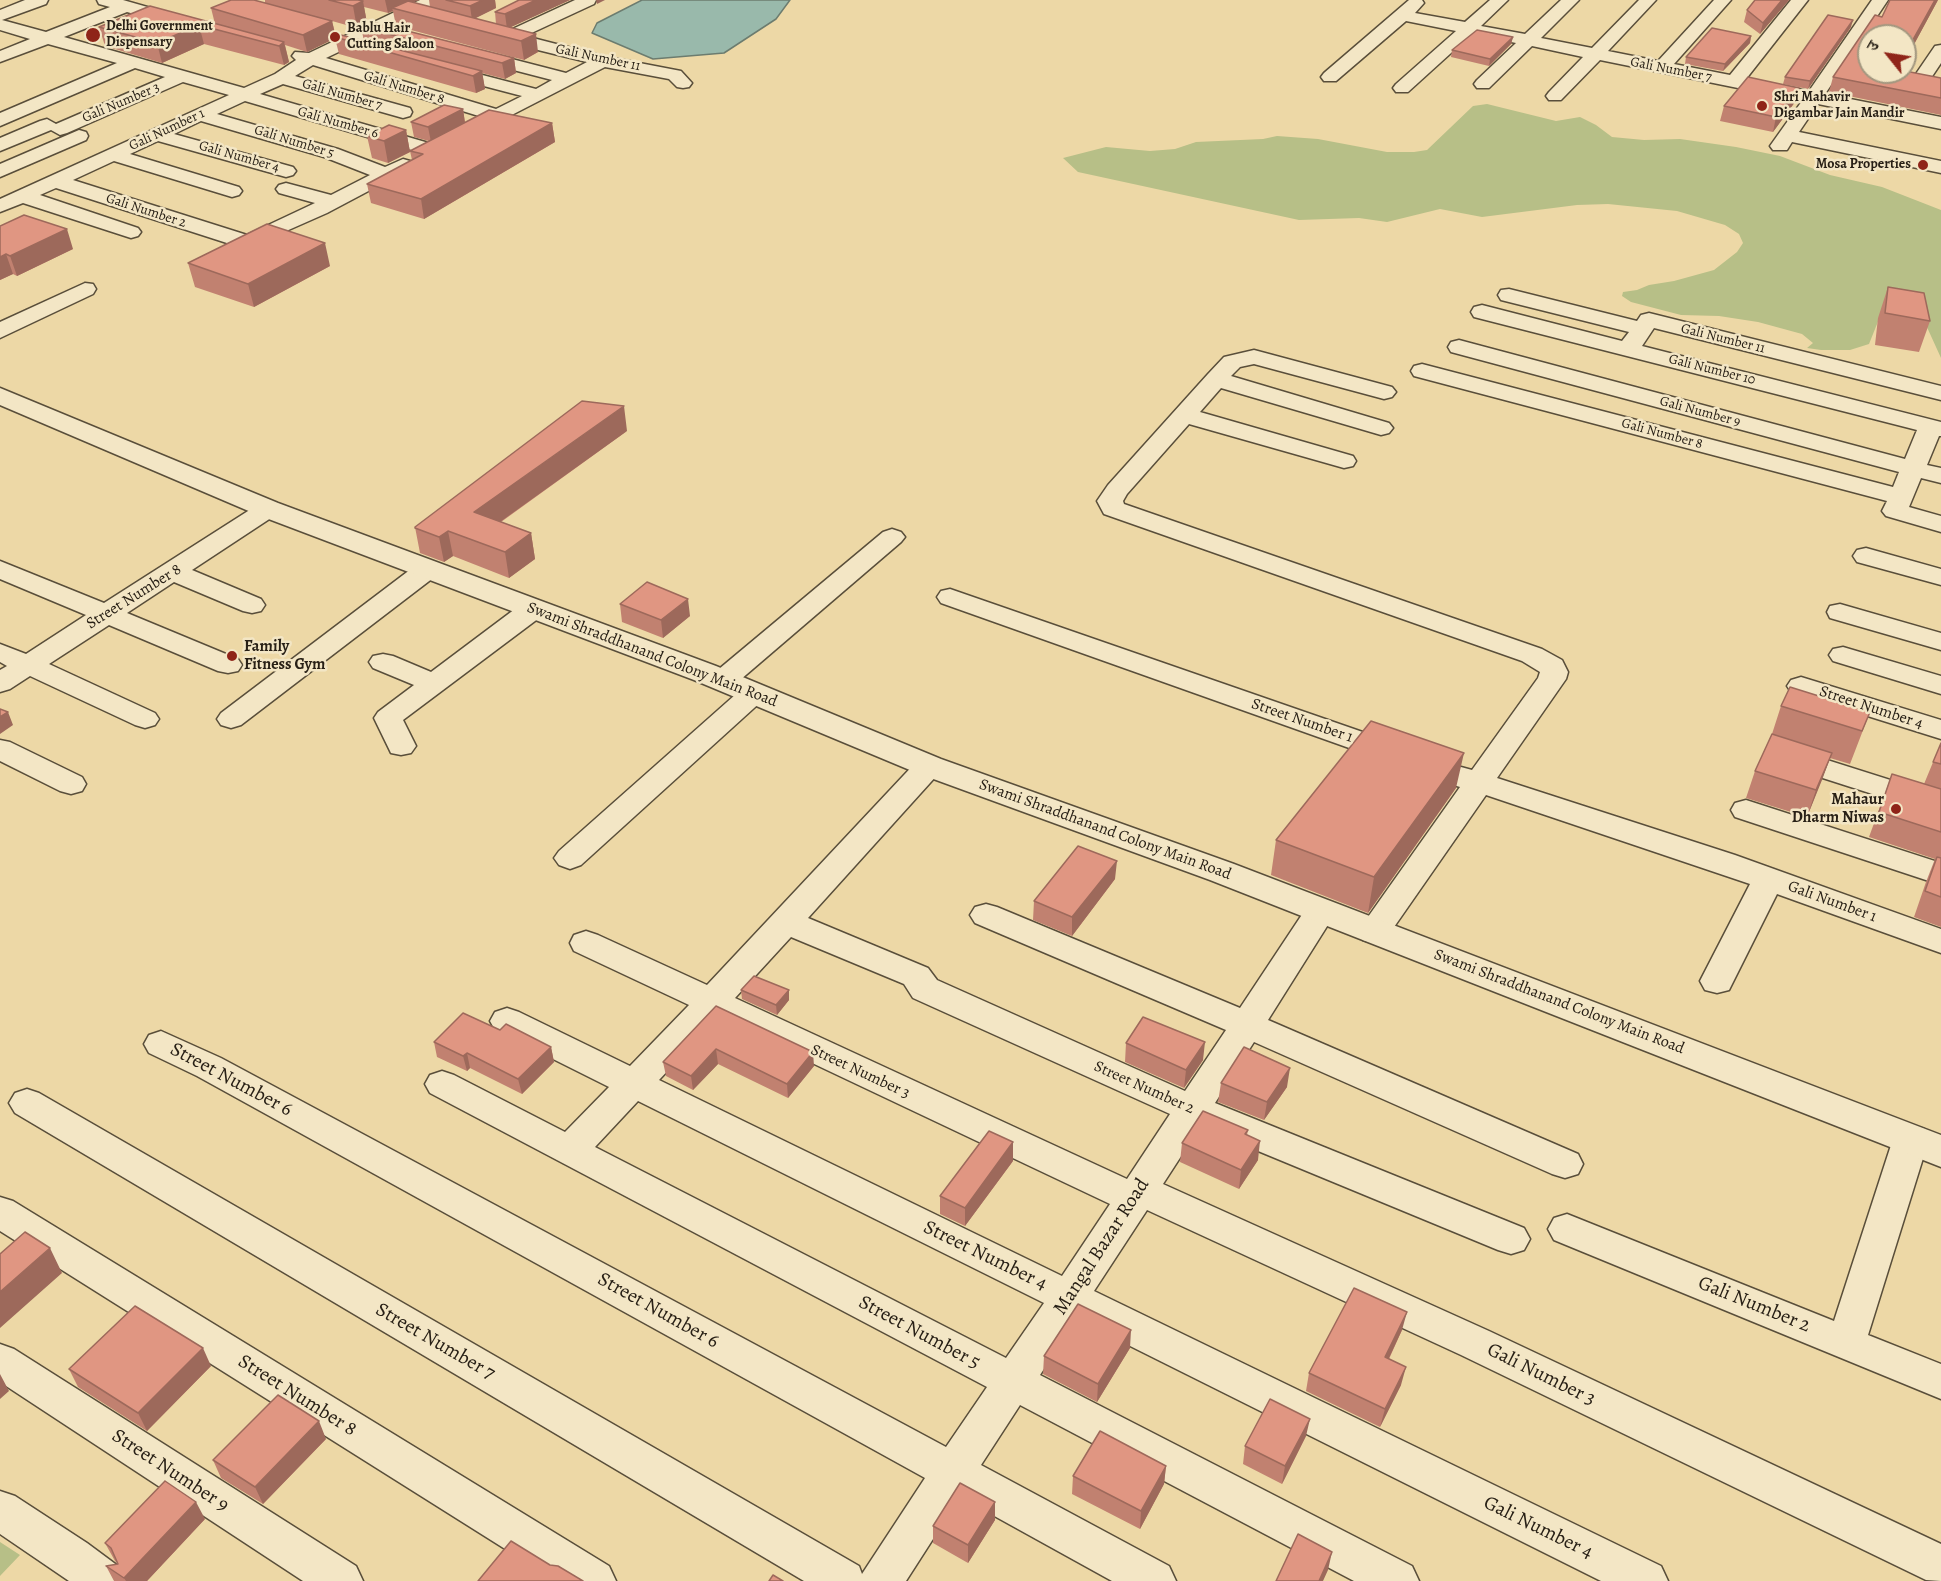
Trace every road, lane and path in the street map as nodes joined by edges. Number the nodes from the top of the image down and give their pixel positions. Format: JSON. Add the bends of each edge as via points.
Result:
{"nodes":[{"id":1,"x":40,"y":0,"type":"edge"},
{"id":2,"x":588,"y":0,"type":"edge"},
{"id":3,"x":1420,"y":0,"type":"edge"},
{"id":4,"x":1500,"y":0,"type":"edge"},
{"id":5,"x":1571,"y":0,"type":"edge"},
{"id":6,"x":1648,"y":0,"type":"edge"},
{"id":7,"x":1723,"y":0,"type":"edge"},
{"id":8,"x":1800,"y":0,"type":"edge"},
{"id":9,"x":1880,"y":0,"type":"edge"},
{"id":10,"x":117,"y":2,"type":"edge"},
{"id":11,"x":170,"y":4,"type":"dead end"},
{"id":12,"x":433,"y":9,"type":"edge"},
{"id":13,"x":148,"y":13,"type":"junction"},
{"id":14,"x":359,"y":14,"type":"edge"},
{"id":15,"x":1402,"y":15,"type":"junction"},
{"id":16,"x":0,"y":16,"type":"edge"},
{"id":17,"x":191,"y":25,"type":"edge"},
{"id":18,"x":1467,"y":29,"type":"junction"},
{"id":19,"x":5,"y":30,"type":"edge"},
{"id":20,"x":483,"y":30,"type":"edge"},
{"id":21,"x":378,"y":34,"type":"junction"},
{"id":22,"x":48,"y":38,"type":"junction"},
{"id":23,"x":509,"y":38,"type":"junction"},
{"id":24,"x":1529,"y":41,"type":"junction"},
{"id":25,"x":77,"y":46,"type":"junction"},
{"id":26,"x":1941,"y":50,"type":"edge"},
{"id":27,"x":466,"y":52,"type":"edge"},
{"id":28,"x":289,"y":53,"type":"dead end"},
{"id":29,"x":107,"y":54,"type":"junction"},
{"id":30,"x":55,"y":55,"type":"dead end"},
{"id":31,"x":1594,"y":55,"type":"junction"},
{"id":32,"x":0,"y":57,"type":"edge"},
{"id":33,"x":310,"y":59,"type":"junction"},
{"id":34,"x":603,"y":61,"type":"junction"},
{"id":35,"x":135,"y":62,"type":"junction"},
{"id":36,"x":83,"y":64,"type":"dead end"},
{"id":37,"x":423,"y":65,"type":"edge"},
{"id":38,"x":1936,"y":67,"type":"edge"},
{"id":39,"x":1661,"y":69,"type":"junction"},
{"id":40,"x":182,"y":76,"type":"junction"},
{"id":41,"x":1330,"y":77,"type":"dead end"},
{"id":42,"x":281,"y":78,"type":"junction"},
{"id":43,"x":567,"y":79,"type":"junction"},
{"id":44,"x":684,"y":83,"type":"dead end"},
{"id":45,"x":1733,"y":83,"type":"junction"},
{"id":46,"x":211,"y":84,"type":"junction"},
{"id":47,"x":1483,"y":84,"type":"dead end"},
{"id":48,"x":1918,"y":84,"type":"joint"},
{"id":49,"x":1402,"y":88,"type":"dead end"},
{"id":50,"x":1941,"y":88,"type":"edge"},
{"id":51,"x":245,"y":95,"type":"junction"},
{"id":52,"x":538,"y":95,"type":"junction"},
{"id":53,"x":1555,"y":96,"type":"dead end"},
{"id":54,"x":181,"y":98,"type":"dead end"},
{"id":55,"x":1812,"y":98,"type":"junction"},
{"id":56,"x":403,"y":112,"type":"dead end"},
{"id":57,"x":5,"y":114,"type":"edge"},
{"id":58,"x":200,"y":115,"type":"junction"},
{"id":59,"x":498,"y":116,"type":"junction"},
{"id":60,"x":1941,"y":123,"type":"edge"},
{"id":61,"x":54,"y":127,"type":"junction"},
{"id":62,"x":158,"y":135,"type":"junction"},
{"id":63,"x":90,"y":136,"type":"junction"},
{"id":64,"x":0,"y":145,"type":"edge"},
{"id":65,"x":432,"y":150,"type":"junction"},
{"id":66,"x":119,"y":152,"type":"junction"},
{"id":67,"x":1941,"y":167,"type":"edge"},
{"id":68,"x":0,"y":171,"type":"edge"},
{"id":69,"x":385,"y":174,"type":"junction"},
{"id":70,"x":55,"y":181,"type":"junction"},
{"id":71,"x":232,"y":191,"type":"dead end"},
{"id":72,"x":22,"y":196,"type":"junction"},
{"id":73,"x":333,"y":202,"type":"junction"},
{"id":74,"x":0,"y":206,"type":"edge"},
{"id":75,"x":131,"y":232,"type":"dead end"},
{"id":76,"x":85,"y":289,"type":"dead end"},
{"id":77,"x":1509,"y":295,"type":"dead end"},
{"id":78,"x":1482,"y":312,"type":"dead end"},
{"id":79,"x":1642,"y":329,"type":"junction"},
{"id":80,"x":0,"y":331,"type":"edge"},
{"id":81,"x":1459,"y":347,"type":"dead end"},
{"id":82,"x":1628,"y":349,"type":"junction"},
{"id":83,"x":1422,"y":371,"type":"dead end"},
{"id":84,"x":1216,"y":379,"type":"junction"},
{"id":85,"x":1384,"y":392,"type":"dead end"},
{"id":86,"x":1941,"y":393,"type":"edge"},
{"id":87,"x":0,"y":396,"type":"edge"},
{"id":88,"x":1185,"y":415,"type":"junction"},
{"id":89,"x":1936,"y":427,"type":"edge"},
{"id":90,"x":1381,"y":428,"type":"dead end"},
{"id":91,"x":1344,"y":461,"type":"dead end"},
{"id":92,"x":1913,"y":468,"type":"junction"},
{"id":93,"x":1941,"y":476,"type":"edge"},
{"id":94,"x":1901,"y":497,"type":"junction"},
{"id":95,"x":268,"y":509,"type":"junction"},
{"id":96,"x":1941,"y":524,"type":"edge"},
{"id":97,"x":892,"y":537,"type":"dead end"},
{"id":98,"x":1866,"y":556,"type":"dead end"},
{"id":99,"x":0,"y":569,"type":"edge"},
{"id":100,"x":428,"y":569,"type":"junction"},
{"id":101,"x":174,"y":572,"type":"junction"},
{"id":102,"x":1941,"y":577,"type":"edge"},
{"id":103,"x":950,"y":597,"type":"dead end"},
{"id":104,"x":252,"y":604,"type":"dead end"},
{"id":105,"x":533,"y":609,"type":"junction"},
{"id":106,"x":1840,"y":612,"type":"dead end"},
{"id":107,"x":106,"y":614,"type":"junction"},
{"id":108,"x":1941,"y":642,"type":"edge"},
{"id":109,"x":0,"y":652,"type":"edge"},
{"id":110,"x":1843,"y":655,"type":"dead end"},
{"id":111,"x":382,"y":662,"type":"dead end"},
{"id":112,"x":228,"y":665,"type":"dead end"},
{"id":113,"x":26,"y":666,"type":"junction"},
{"id":114,"x":723,"y":680,"type":"junction"},
{"id":115,"x":0,"y":683,"type":"edge"},
{"id":116,"x":434,"y":683,"type":"junction"},
{"id":117,"x":1941,"y":685,"type":"edge"},
{"id":118,"x":1801,"y":686,"type":"dead end"},
{"id":119,"x":754,"y":693,"type":"junction"},
{"id":120,"x":145,"y":719,"type":"dead end"},
{"id":121,"x":231,"y":719,"type":"dead end"},
{"id":122,"x":1941,"y":730,"type":"edge"},
{"id":123,"x":401,"y":746,"type":"dead end"},
{"id":124,"x":0,"y":749,"type":"edge"},
{"id":125,"x":1766,"y":749,"type":"edge"},
{"id":126,"x":929,"y":766,"type":"junction"},
{"id":127,"x":1478,"y":783,"type":"junction"},
{"id":128,"x":71,"y":784,"type":"dead end"},
{"id":129,"x":1941,"y":806,"type":"edge"},
{"id":130,"x":1746,"y":810,"type":"dead end"},
{"id":131,"x":570,"y":858,"type":"dead end"},
{"id":132,"x":1724,"y":863,"type":"joint"},
{"id":133,"x":1941,"y":874,"type":"edge"},
{"id":134,"x":1768,"y":879,"type":"junction"},
{"id":135,"x":1320,"y":912,"type":"junction"},
{"id":136,"x":986,"y":915,"type":"dead end"},
{"id":137,"x":786,"y":922,"type":"junction"},
{"id":138,"x":1374,"y":932,"type":"junction"},
{"id":139,"x":1941,"y":941,"type":"edge"},
{"id":140,"x":586,"y":943,"type":"dead end"},
{"id":141,"x":1717,"y":981,"type":"dead end"},
{"id":142,"x":711,"y":1003,"type":"junction"},
{"id":143,"x":507,"y":1021,"type":"dead end"},
{"id":144,"x":1247,"y":1025,"type":"junction"},
{"id":145,"x":161,"y":1044,"type":"dead end"},
{"id":146,"x":442,"y":1084,"type":"dead end"},
{"id":147,"x":635,"y":1084,"type":"junction"},
{"id":148,"x":27,"y":1104,"type":"dead end"},
{"id":149,"x":1192,"y":1109,"type":"junction"},
{"id":150,"x":1926,"y":1145,"type":"edge"},
{"id":151,"x":570,"y":1150,"type":"junction"},
{"id":152,"x":1565,"y":1164,"type":"dead end"},
{"id":153,"x":1137,"y":1195,"type":"junction"},
{"id":154,"x":0,"y":1212,"type":"edge"},
{"id":155,"x":1567,"y":1229,"type":"dead end"},
{"id":156,"x":1511,"y":1239,"type":"dead end"},
{"id":157,"x":1068,"y":1298,"type":"junction"},
{"id":158,"x":1846,"y":1343,"type":"junction"},
{"id":159,"x":0,"y":1361,"type":"edge"},
{"id":160,"x":1941,"y":1382,"type":"edge"},
{"id":161,"x":1013,"y":1383,"type":"junction"},
{"id":162,"x":952,"y":1471,"type":"junction"},
{"id":163,"x":1462,"y":1491,"type":"joint"},
{"id":164,"x":0,"y":1510,"type":"edge"},
{"id":165,"x":1941,"y":1566,"type":"edge"},
{"id":166,"x":103,"y":1581,"type":"edge"},
{"id":167,"x":340,"y":1581,"type":"edge"},
{"id":168,"x":594,"y":1581,"type":"edge"},
{"id":169,"x":844,"y":1581,"type":"edge"},
{"id":170,"x":881,"y":1581,"type":"edge"},
{"id":171,"x":1154,"y":1581,"type":"edge"},
{"id":172,"x":1397,"y":1581,"type":"edge"},
{"id":173,"x":1646,"y":1581,"type":"edge"}],
"edges":[{"from":1,"to":16,"type":"street"},
{"from":2,"to":23,"type":"street","name":"Gali Number 11"},
{"from":3,"to":15,"type":"street"},
{"from":4,"to":18,"type":"street"},
{"from":5,"to":24,"type":"street"},
{"from":6,"to":31,"type":"street"},
{"from":7,"to":39,"type":"street"},
{"from":8,"to":45,"type":"street"},
{"from":9,"to":55,"type":"street"},
{"from":10,"to":13,"type":"street"},
{"from":10,"to":22,"type":"street"},
{"from":11,"to":13,"type":"street"},
{"from":12,"to":21,"type":"street","via":[[412,12]]},
{"from":13,"to":17,"type":"street"},
{"from":14,"to":21,"type":"street"},
{"from":15,"to":18,"type":"street","name":"Gali Number 7"},
{"from":15,"to":41,"type":"street"},
{"from":18,"to":24,"type":"street","name":"Gali Number 7"},
{"from":18,"to":49,"type":"street"},
{"from":19,"to":22,"type":"street","name":"Gali Number 6"},
{"from":20,"to":23,"type":"street","name":"Gali Number 11"},
{"from":21,"to":33,"type":"street","name":"Gali Number 1","via":[[340,37]]},
{"from":22,"to":25,"type":"street","name":"Gali Number 6"},
{"from":22,"to":32,"type":"street"},
{"from":23,"to":34,"type":"street","name":"Gali Number 11"},
{"from":24,"to":31,"type":"street","name":"Gali Number 7"},
{"from":24,"to":47,"type":"street"},
{"from":25,"to":29,"type":"street","name":"Gali Number 6"},
{"from":25,"to":30,"type":"street"},
{"from":26,"to":38,"type":"street"},
{"from":27,"to":43,"type":"street"},
{"from":28,"to":33,"type":"street","name":"Gali Number 8"},
{"from":29,"to":35,"type":"street","name":"Gali Number 6"},
{"from":29,"to":36,"type":"street"},
{"from":31,"to":39,"type":"street","name":"Gali Number 7"},
{"from":31,"to":53,"type":"street"},
{"from":33,"to":42,"type":"street","name":"Gali Number 1"},
{"from":33,"to":59,"type":"street","name":"Gali Number 8"},
{"from":34,"to":43,"type":"street"},
{"from":34,"to":44,"type":"street","name":"Gali Number 11","via":[[675,75]]},
{"from":35,"to":40,"type":"street","name":"Gali Number 6"},
{"from":35,"to":57,"type":"street"},
{"from":37,"to":52,"type":"street"},
{"from":38,"to":48,"type":"street"},
{"from":39,"to":45,"type":"street","name":"Gali Number 7"},
{"from":40,"to":46,"type":"street","name":"Gali Number 6"},
{"from":40,"to":61,"type":"street","name":"Gali Number 3"},
{"from":42,"to":51,"type":"street","name":"Gali Number 1"},
{"from":42,"to":56,"type":"street","name":"Gali Number 7"},
{"from":43,"to":52,"type":"street"},
{"from":45,"to":55,"type":"street","name":"Gali Number 7"},
{"from":46,"to":51,"type":"street","name":"Gali Number 6"},
{"from":46,"to":54,"type":"street"},
{"from":48,"to":50,"type":"street"},
{"from":51,"to":58,"type":"street","name":"Gali Number 1"},
{"from":51,"to":65,"type":"street","name":"Gali Number 6"},
{"from":52,"to":59,"type":"street"},
{"from":55,"to":60,"type":"street","name":"Gali Number 7"},
{"from":55,"to":67,"type":"street","via":[[1784,140]]},
{"from":57,"to":61,"type":"street"},
{"from":58,"to":62,"type":"street","name":"Gali Number 1"},
{"from":58,"to":69,"type":"street","name":"Gali Number 5","via":[[332,153]]},
{"from":59,"to":65,"type":"street"},
{"from":61,"to":63,"type":"street"},
{"from":61,"to":64,"type":"street","name":"Gali Number 3"},
{"from":62,"to":66,"type":"street","name":"Gali Number 1"},
{"from":62,"to":73,"type":"street","name":"Gali Number 4","via":[[286,180]]},
{"from":63,"to":66,"type":"street"},
{"from":63,"to":68,"type":"street"},
{"from":65,"to":69,"type":"street"},
{"from":66,"to":70,"type":"street","name":"Gali Number 1"},
{"from":66,"to":71,"type":"street"},
{"from":69,"to":73,"type":"street"},
{"from":70,"to":72,"type":"street","name":"Gali Number 1"},
{"from":70,"to":73,"type":"street","name":"Gali Number 2","via":[[250,241]]},
{"from":72,"to":74,"type":"street","name":"Gali Number 1"},
{"from":72,"to":75,"type":"street"},
{"from":76,"to":80,"type":"street"},
{"from":77,"to":79,"type":"street","name":"Gali Number 11"},
{"from":78,"to":82,"type":"street","name":"Gali Number 10"},
{"from":79,"to":82,"type":"street"},
{"from":79,"to":86,"type":"street","name":"Gali Number 11","via":[[1649,320]]},
{"from":81,"to":92,"type":"street","name":"Gali Number 9"},
{"from":82,"to":89,"type":"street","name":"Gali Number 10"},
{"from":83,"to":94,"type":"street","name":"Gali Number 8"},
{"from":84,"to":85,"type":"street","via":[[1232,362],[1254,357]]},
{"from":84,"to":88,"type":"street"},
{"from":84,"to":90,"type":"street"},
{"from":87,"to":95,"type":"street","name":"Swami Shraddhanand Colony Main Road"},
{"from":88,"to":91,"type":"street"},
{"from":88,"to":127,"type":"street","via":[[1116,490],[1110,501],[1113,509],[1532,655],[1552,666],[1552,680]]},
{"from":89,"to":92,"type":"street"},
{"from":92,"to":93,"type":"street","name":"Gali Number 9"},
{"from":92,"to":94,"type":"street"},
{"from":94,"to":96,"type":"street","via":[[1895,511]]},
{"from":95,"to":100,"type":"street","name":"Swami Shraddhanand Colony Main Road"},
{"from":95,"to":101,"type":"street","name":"Street Number 8"},
{"from":97,"to":114,"type":"street"},
{"from":98,"to":102,"type":"street"},
{"from":99,"to":107,"type":"street"},
{"from":100,"to":105,"type":"street","name":"Swami Shraddhanand Colony Main Road"},
{"from":100,"to":121,"type":"street"},
{"from":101,"to":104,"type":"street"},
{"from":101,"to":107,"type":"street","name":"Street Number 8"},
{"from":103,"to":127,"type":"street","name":"Street Number 1"},
{"from":105,"to":114,"type":"street","name":"Swami Shraddhanand Colony Main Road"},
{"from":105,"to":116,"type":"street"},
{"from":106,"to":108,"type":"street"},
{"from":107,"to":112,"type":"street"},
{"from":107,"to":113,"type":"street","name":"Street Number 8"},
{"from":109,"to":113,"type":"street"},
{"from":110,"to":117,"type":"street"},
{"from":111,"to":116,"type":"street"},
{"from":113,"to":115,"type":"street","name":"Street Number 8"},
{"from":113,"to":120,"type":"street"},
{"from":114,"to":119,"type":"street","name":"Swami Shraddhanand Colony Main Road"},
{"from":116,"to":123,"type":"street","via":[[388,718]]},
{"from":118,"to":122,"type":"street","name":"Street Number 4"},
{"from":119,"to":126,"type":"street","name":"Swami Shraddhanand Colony Main Road"},
{"from":119,"to":131,"type":"street"},
{"from":124,"to":128,"type":"street"},
{"from":125,"to":129,"type":"street"},
{"from":126,"to":135,"type":"street","name":"Swami Shraddhanand Colony Main Road","via":[[1222,872]]},
{"from":126,"to":137,"type":"street"},
{"from":127,"to":132,"type":"street","name":"Street Number 1"},
{"from":127,"to":138,"type":"street"},
{"from":130,"to":133,"type":"street"},
{"from":132,"to":134,"type":"street","name":"Gali Number 1"},
{"from":134,"to":139,"type":"street","name":"Gali Number 1"},
{"from":134,"to":141,"type":"street"},
{"from":135,"to":138,"type":"street","name":"Swami Shraddhanand Colony Main Road"},
{"from":135,"to":144,"type":"street","name":"Mangal Bazar Road"},
{"from":136,"to":144,"type":"street"},
{"from":137,"to":142,"type":"street"},
{"from":137,"to":149,"type":"street","name":"Street Number 2","via":[[916,976],[925,989]]},
{"from":138,"to":150,"type":"street","name":"Swami Shraddhanand Colony Main Road"},
{"from":140,"to":142,"type":"street","name":"Street Number 3"},
{"from":142,"to":147,"type":"street"},
{"from":142,"to":153,"type":"street","name":"Street Number 3"},
{"from":143,"to":147,"type":"street","name":"Street Number 4"},
{"from":144,"to":149,"type":"street","name":"Mangal Bazar Road"},
{"from":144,"to":152,"type":"street"},
{"from":145,"to":162,"type":"street","name":"Street Number 6"},
{"from":146,"to":151,"type":"street","name":"Street Number 5"},
{"from":147,"to":151,"type":"street"},
{"from":147,"to":157,"type":"street","name":"Street Number 4"},
{"from":148,"to":169,"type":"street","name":"Street Number 7"},
{"from":149,"to":153,"type":"street","name":"Mangal Bazar Road"},
{"from":149,"to":156,"type":"street","name":"Street Number 2"},
{"from":150,"to":158,"type":"street"},
{"from":151,"to":161,"type":"street","name":"Street Number 5"},
{"from":153,"to":157,"type":"street","name":"Mangal Bazar Road"},
{"from":153,"to":165,"type":"street","name":"Gali Number 3","via":[[1475,1343]]},
{"from":154,"to":168,"type":"street","name":"Street Number 8"},
{"from":155,"to":158,"type":"street","name":"Gali Number 2"},
{"from":157,"to":161,"type":"street","name":"Mangal Bazar Road"},
{"from":157,"to":163,"type":"street","name":"Street Number 4"},
{"from":158,"to":160,"type":"street","name":"Gali Number 2"},
{"from":159,"to":167,"type":"street","name":"Street Number 9"},
{"from":161,"to":162,"type":"street","name":"Mangal Bazar Road"},
{"from":161,"to":172,"type":"street","name":"Street Number 5"},
{"from":162,"to":170,"type":"street","name":"Mangal Bazar Road"},
{"from":162,"to":171,"type":"street","name":"Street Number 6"},
{"from":163,"to":173,"type":"street","name":"Gali Number 4"},
{"from":164,"to":166,"type":"street"}]}
